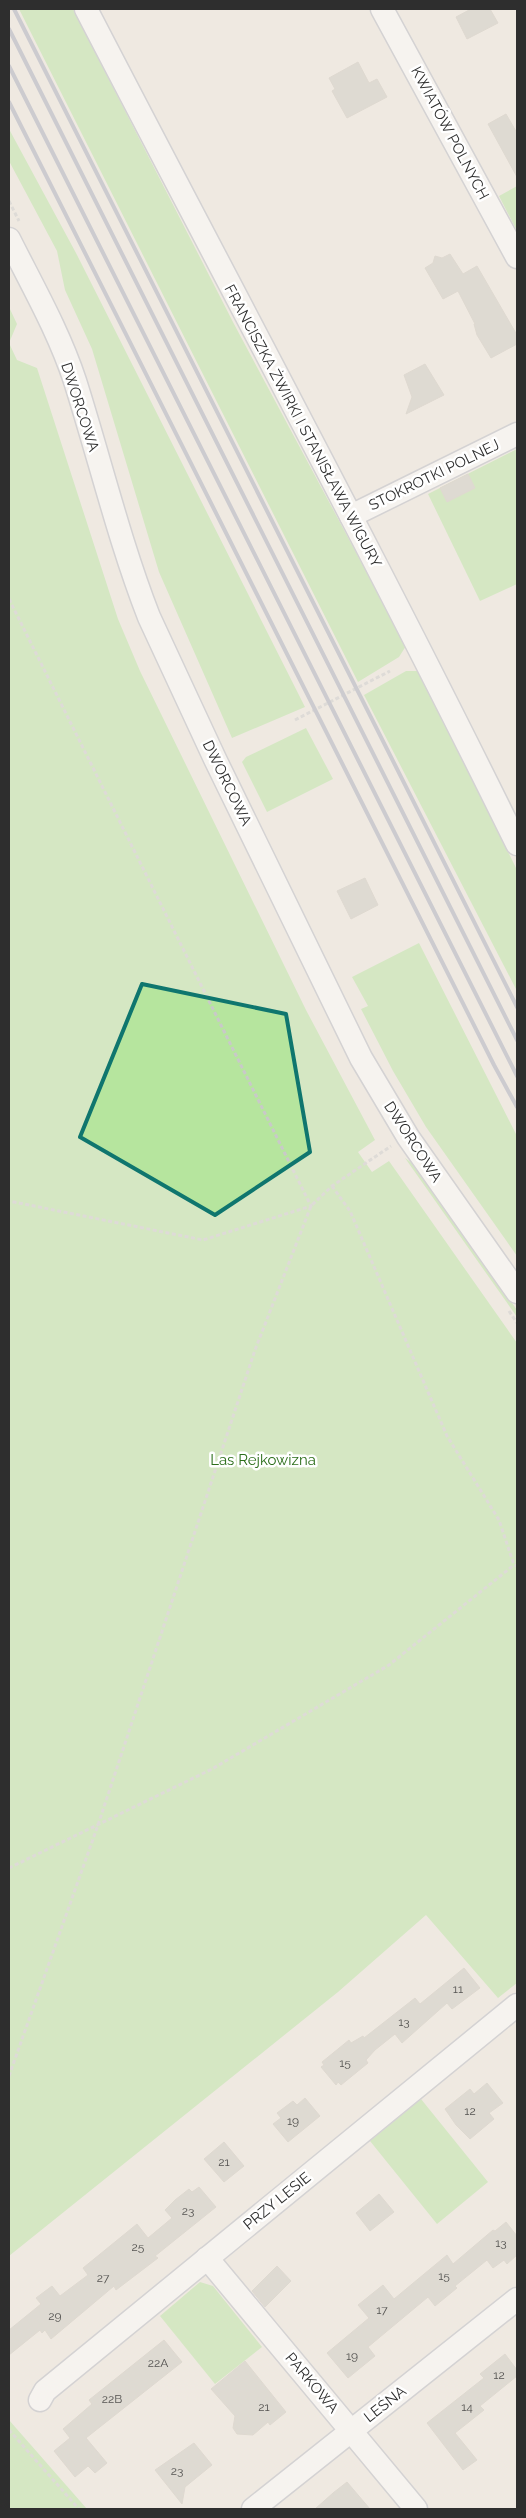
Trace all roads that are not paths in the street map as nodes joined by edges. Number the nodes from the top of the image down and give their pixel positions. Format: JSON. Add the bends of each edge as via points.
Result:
{"nodes":[{"id":1,"x":86,"y":9,"type":"edge"},
{"id":2,"x":382,"y":9,"type":"edge"},
{"id":3,"x":14,"y":231,"type":"edge"},
{"id":4,"x":517,"y":257,"type":"edge"},
{"id":5,"x":517,"y":434,"type":"edge"},
{"id":6,"x":351,"y":516,"type":"junction"},
{"id":7,"x":517,"y":844,"type":"edge"},
{"id":8,"x":517,"y":1292,"type":"edge"},
{"id":9,"x":517,"y":2005,"type":"edge"},
{"id":10,"x":207,"y":2258,"type":"junction"},
{"id":11,"x":517,"y":2299,"type":"edge"},
{"id":12,"x":40,"y":2400,"type":"dead end"},
{"id":13,"x":352,"y":2430,"type":"junction"},
{"id":14,"x":253,"y":2509,"type":"edge"},
{"id":15,"x":416,"y":2509,"type":"edge"}],
"edges":[{"from":1,"to":6,"type":"street","name":"FRANCISZKA ŻWIRKI I STANISŁAWA WIGURY"},
{"from":2,"to":4,"type":"street","name":"KWIATÓW POLNYCH"},
{"from":3,"to":8,"type":"street","name":"DWORCOWA","via":[[74,379],[129,564],[149,617],[361,1058],[408,1137]]},
{"from":5,"to":6,"type":"street","name":"STOKROTKI POLNEJ"},
{"from":6,"to":7,"type":"street","name":"FRANCISZKA ŻWIRKI I STANISŁAWA WIGURY","via":[[423,652]]},
{"from":9,"to":10,"type":"street","name":"PRZY LESIE"},
{"from":10,"to":12,"type":"street","name":"PRZY LESIE","via":[[45,2391]]},
{"from":10,"to":13,"type":"street","name":"PARKOWA"},
{"from":11,"to":13,"type":"street","name":"LEŚNA"},
{"from":13,"to":14,"type":"street","name":"LEŚNA"},
{"from":13,"to":15,"type":"street","name":"PARKOWA"}]}
